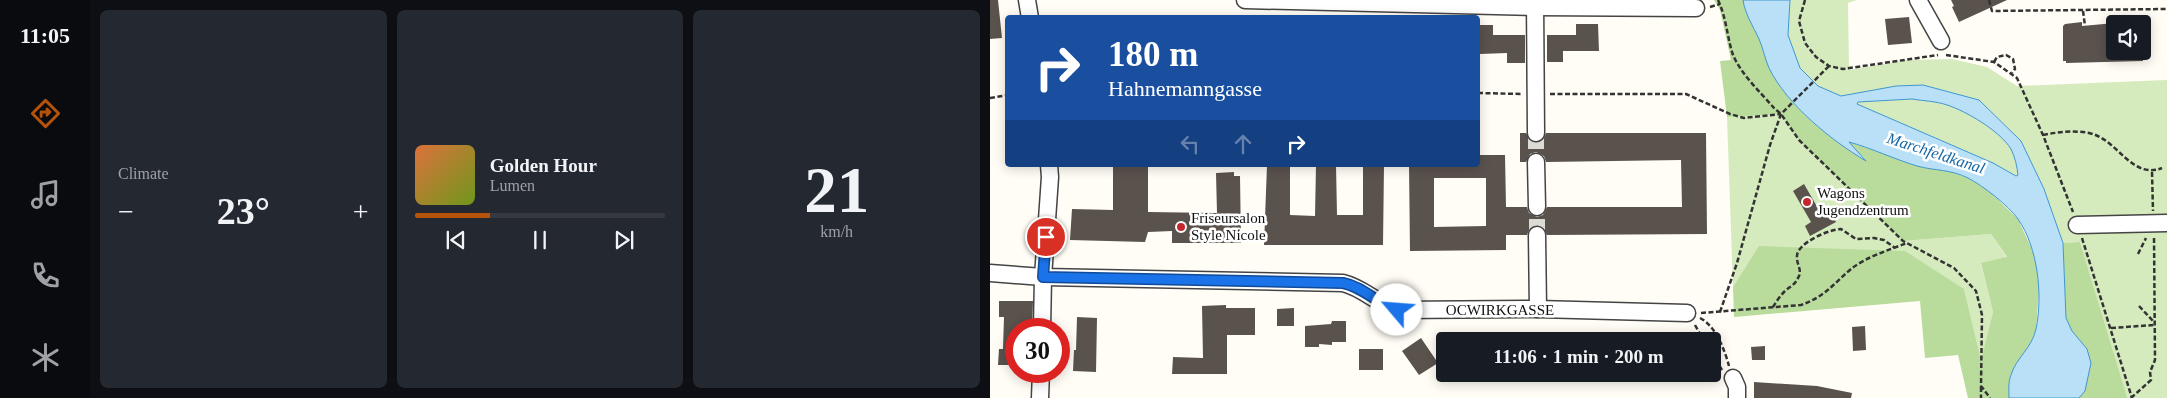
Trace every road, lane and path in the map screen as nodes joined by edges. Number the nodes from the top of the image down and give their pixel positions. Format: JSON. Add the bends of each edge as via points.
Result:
{"nodes":[{"id":1,"x":1027,"y":0,"type":"edge"},
{"id":2,"x":1244,"y":0,"type":"edge"},
{"id":3,"x":1718,"y":0,"type":"edge"},
{"id":4,"x":1805,"y":0,"type":"edge"},
{"id":5,"x":1918,"y":0,"type":"edge"},
{"id":6,"x":1989,"y":0,"type":"edge"},
{"id":7,"x":1535,"y":3,"type":"edge"},
{"id":8,"x":1696,"y":8,"type":"dead end"},
{"id":9,"x":2167,"y":9,"type":"edge"},
{"id":10,"x":2083,"y":10,"type":"junction"},
{"id":11,"x":1030,"y":15,"type":"edge"},
{"id":12,"x":2085,"y":26,"type":"dead end"},
{"id":13,"x":1941,"y":41,"type":"dead end"},
{"id":14,"x":1994,"y":62,"type":"junction"},
{"id":15,"x":1829,"y":66,"type":"junction"},
{"id":16,"x":2012,"y":73,"type":"junction"},
{"id":17,"x":1480,"y":93,"type":"edge"},
{"id":18,"x":1537,"y":94,"type":"junction"},
{"id":19,"x":1005,"y":96,"type":"edge"},
{"id":20,"x":990,"y":98,"type":"edge"},
{"id":21,"x":1781,"y":114,"type":"junction"},
{"id":22,"x":1536,"y":133,"type":"tunnel mouth"},
{"id":23,"x":2043,"y":135,"type":"junction"},
{"id":24,"x":1536,"y":162,"type":"tunnel mouth"},
{"id":25,"x":1049,"y":167,"type":"edge"},
{"id":26,"x":2162,"y":168,"type":"dead end"},
{"id":27,"x":2152,"y":172,"type":"junction"},
{"id":28,"x":1537,"y":207,"type":"tunnel mouth"},
{"id":29,"x":2160,"y":223,"type":"edge"},
{"id":30,"x":2077,"y":225,"type":"junction"},
{"id":31,"x":1537,"y":235,"type":"tunnel mouth"},
{"id":32,"x":1907,"y":243,"type":"junction"},
{"id":33,"x":1895,"y":248,"type":"junction"},
{"id":34,"x":990,"y":273,"type":"edge"},
{"id":35,"x":1043,"y":277,"type":"junction"},
{"id":36,"x":2139,"y":306,"type":"dead end"},
{"id":37,"x":1773,"y":308,"type":"junction"},
{"id":38,"x":1538,"y":309,"type":"junction"},
{"id":39,"x":1720,"y":312,"type":"junction"},
{"id":40,"x":1687,"y":313,"type":"junction"},
{"id":41,"x":1042,"y":318,"type":"edge"},
{"id":42,"x":2154,"y":324,"type":"junction"},
{"id":43,"x":2111,"y":328,"type":"junction"},
{"id":44,"x":1699,"y":332,"type":"edge"},
{"id":45,"x":1733,"y":378,"type":"joint"},
{"id":46,"x":1040,"y":383,"type":"edge"},
{"id":47,"x":1981,"y":386,"type":"junction"},
{"id":48,"x":1040,"y":398,"type":"edge"},
{"id":49,"x":1738,"y":398,"type":"edge"},
{"id":50,"x":1981,"y":398,"type":"edge"},
{"id":51,"x":1990,"y":398,"type":"edge"},
{"id":52,"x":2131,"y":398,"type":"edge"}],
"edges":[{"from":1,"to":11,"type":"street"},
{"from":2,"to":7,"type":"street"},
{"from":3,"to":21,"type":"path","via":[[1736,62]]},
{"from":4,"to":15,"type":"path","via":[[1800,21],[1805,43]]},
{"from":5,"to":13,"type":"street"},
{"from":6,"to":10,"type":"path","via":[[1992,11]]},
{"from":7,"to":8,"type":"street"},
{"from":7,"to":18,"type":"street"},
{"from":9,"to":10,"type":"path"},
{"from":10,"to":12,"type":"path"},
{"from":14,"to":15,"type":"path","via":[[1951,55],[1921,56],[1843,69]]},
{"from":14,"to":16,"type":"path"},
{"from":14,"to":16,"type":"path","via":[[1997,57],[2006,55],[2013,59],[2015,69]]},
{"from":15,"to":21,"type":"path"},
{"from":16,"to":23,"type":"path"},
{"from":17,"to":18,"type":"path"},
{"from":18,"to":21,"type":"path","via":[[1686,94],[1744,118]]},
{"from":18,"to":22,"type":"street"},
{"from":19,"to":20,"type":"path"},
{"from":21,"to":32,"type":"path","via":[[1799,140]]},
{"from":21,"to":39,"type":"path"},
{"from":23,"to":27,"type":"path","via":[[2064,131],[2090,133],[2110,143],[2132,164]]},
{"from":23,"to":30,"type":"path"},
{"from":24,"to":28,"type":"street"},
{"from":25,"to":35,"type":"street"},
{"from":26,"to":27,"type":"path"},
{"from":27,"to":29,"type":"path"},
{"from":29,"to":30,"type":"street"},
{"from":29,"to":42,"type":"path"},
{"from":30,"to":43,"type":"path"},
{"from":31,"to":38,"type":"street"},
{"from":32,"to":33,"type":"path"},
{"from":32,"to":47,"type":"path","via":[[1954,268],[1976,292],[1982,315]]},
{"from":33,"to":37,"type":"path","via":[[1852,268],[1816,300]]},
{"from":33,"to":37,"type":"path","via":[[1884,240],[1856,239],[1841,229],[1826,232],[1798,250],[1800,277],[1785,290]]},
{"from":34,"to":35,"type":"street","name":"OCWIRKGASSE"},
{"from":35,"to":38,"type":"street","name":"OCWIRKGASSE","via":[[1343,283],[1367,292],[1397,310]]},
{"from":35,"to":41,"type":"street"},
{"from":36,"to":42,"type":"path"},
{"from":37,"to":39,"type":"path"},
{"from":38,"to":40,"type":"street","name":"OCWIRKGASSE"},
{"from":39,"to":40,"type":"path"},
{"from":40,"to":44,"type":"path"},
{"from":40,"to":45,"type":"path","via":[[1704,320],[1714,332],[1726,353]]},
{"from":42,"to":43,"type":"path"},
{"from":42,"to":52,"type":"path","via":[[2155,360],[2150,372],[2151,380]]},
{"from":43,"to":52,"type":"path"},
{"from":45,"to":49,"type":"street"},
{"from":46,"to":48,"type":"street"},
{"from":47,"to":50,"type":"path"},
{"from":47,"to":51,"type":"path"}]}
